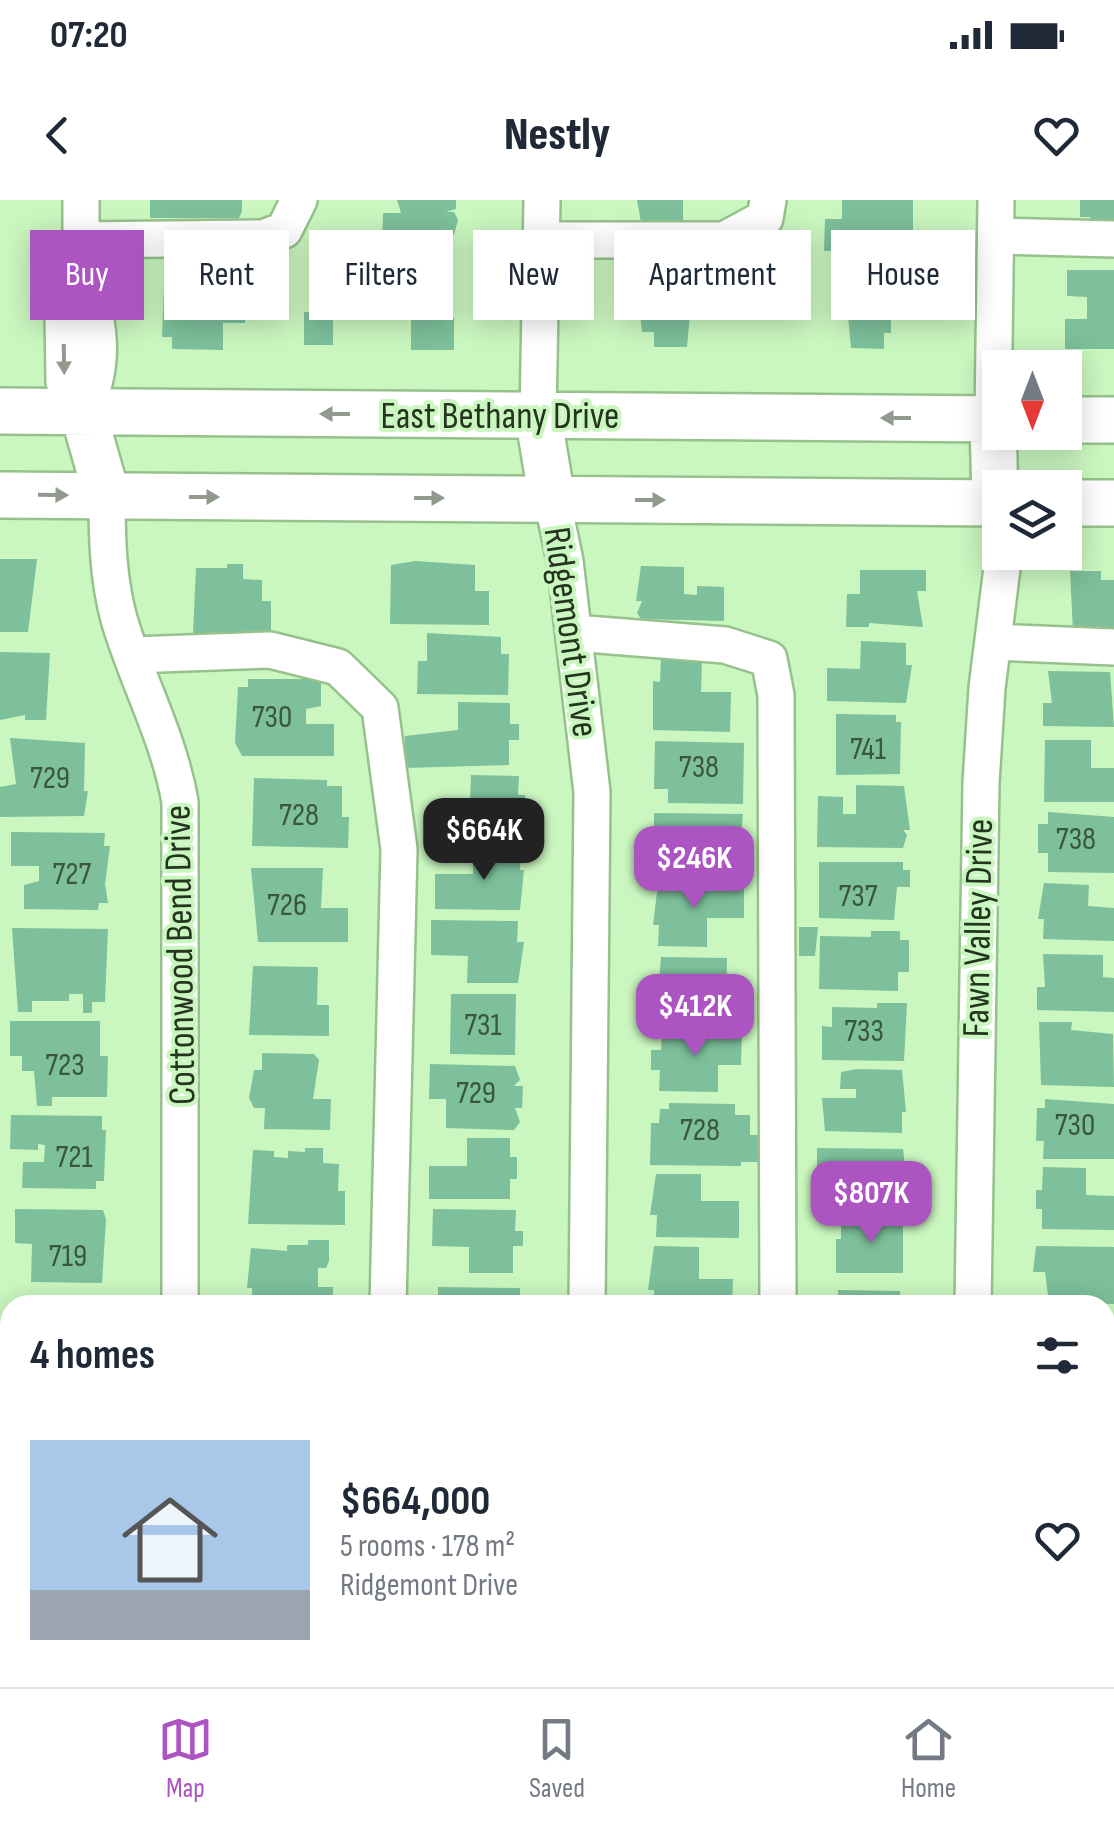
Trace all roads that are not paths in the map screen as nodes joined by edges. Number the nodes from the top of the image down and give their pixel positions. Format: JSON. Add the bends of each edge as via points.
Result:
{"nodes":[{"id":1,"x":81,"y":200,"type":"edge"},
{"id":2,"x":300,"y":200,"type":"edge"},
{"id":3,"x":542,"y":200,"type":"edge"},
{"id":4,"x":768,"y":200,"type":"edge"},
{"id":5,"x":996,"y":200,"type":"edge"},
{"id":6,"x":81,"y":230,"type":"edge"},
{"id":7,"x":541,"y":230,"type":"edge"},
{"id":8,"x":996,"y":236,"type":"junction"},
{"id":9,"x":1114,"y":239,"type":"edge"},
{"id":10,"x":594,"y":240,"type":"edge"},
{"id":11,"x":144,"y":248,"type":"edge"},
{"id":12,"x":64,"y":320,"type":"edge"},
{"id":13,"x":540,"y":320,"type":"edge"},
{"id":14,"x":997,"y":350,"type":"edge"},
{"id":15,"x":0,"y":410,"type":"edge"},
{"id":16,"x":83,"y":412,"type":"junction"},
{"id":17,"x":538,"y":415,"type":"junction"},
{"id":18,"x":982,"y":419,"type":"edge"},
{"id":19,"x":1082,"y":420,"type":"edge"},
{"id":20,"x":1114,"y":420,"type":"edge"},
{"id":21,"x":0,"y":495,"type":"edge"},
{"id":22,"x":107,"y":496,"type":"junction"},
{"id":23,"x":552,"y":499,"type":"junction"},
{"id":24,"x":1082,"y":503,"type":"edge"},
{"id":25,"x":1114,"y":504,"type":"edge"},
{"id":26,"x":982,"y":511,"type":"edge"},
{"id":27,"x":1002,"y":570,"type":"edge"},
{"id":28,"x":574,"y":633,"type":"junction"},
{"id":29,"x":994,"y":642,"type":"junction"},
{"id":30,"x":1114,"y":647,"type":"edge"},
{"id":31,"x":132,"y":655,"type":"junction"},
{"id":32,"x":180,"y":1295,"type":"edge"},
{"id":33,"x":388,"y":1295,"type":"edge"},
{"id":34,"x":587,"y":1295,"type":"edge"},
{"id":35,"x":778,"y":1295,"type":"edge"},
{"id":36,"x":973,"y":1295,"type":"edge"}],
"edges":[{"from":1,"to":6,"type":"street"},
{"from":2,"to":11,"type":"street","via":[[284,230],[264,238]]},
{"from":3,"to":7,"type":"street"},
{"from":4,"to":10,"type":"street","via":[[765,218],[724,240]]},
{"from":5,"to":8,"type":"street"},
{"from":8,"to":9,"type":"street"},
{"from":8,"to":14,"type":"street"},
{"from":12,"to":16,"type":"street","via":[[64,382]]},
{"from":13,"to":17,"type":"street"},
{"from":15,"to":16,"type":"main road","name":"East Bethany Drive"},
{"from":17,"to":16,"type":"main road","name":"East Bethany Drive","one_way":true},
{"from":16,"to":22,"type":"main road"},
{"from":18,"to":17,"type":"main road","name":"East Bethany Drive","one_way":true},
{"from":17,"to":23,"type":"main road"},
{"from":19,"to":20,"type":"main road"},
{"from":21,"to":22,"type":"main road","one_way":true},
{"from":22,"to":23,"type":"main road","one_way":true},
{"from":22,"to":31,"type":"street","name":"Cottonwood Bend Drive","via":[[110,574]]},
{"from":23,"to":26,"type":"main road","one_way":true},
{"from":23,"to":28,"type":"street","name":"Ridgemont Drive"},
{"from":24,"to":25,"type":"main road"},
{"from":27,"to":29,"type":"street","name":"Fawn Valley Drive"},
{"from":28,"to":34,"type":"street","name":"Ridgemont Drive","via":[[592,792]]},
{"from":28,"to":35,"type":"street","via":[[725,645],[769,659],[776,695]]},
{"from":29,"to":30,"type":"street"},
{"from":29,"to":36,"type":"street","name":"Fawn Valley Drive","via":[[981,783]]},
{"from":31,"to":32,"type":"street","name":"Cottonwood Bend Drive","via":[[161,727],[180,802]]},
{"from":31,"to":33,"type":"street","via":[[270,650],[338,667],[380,708],[400,849]]}]}
